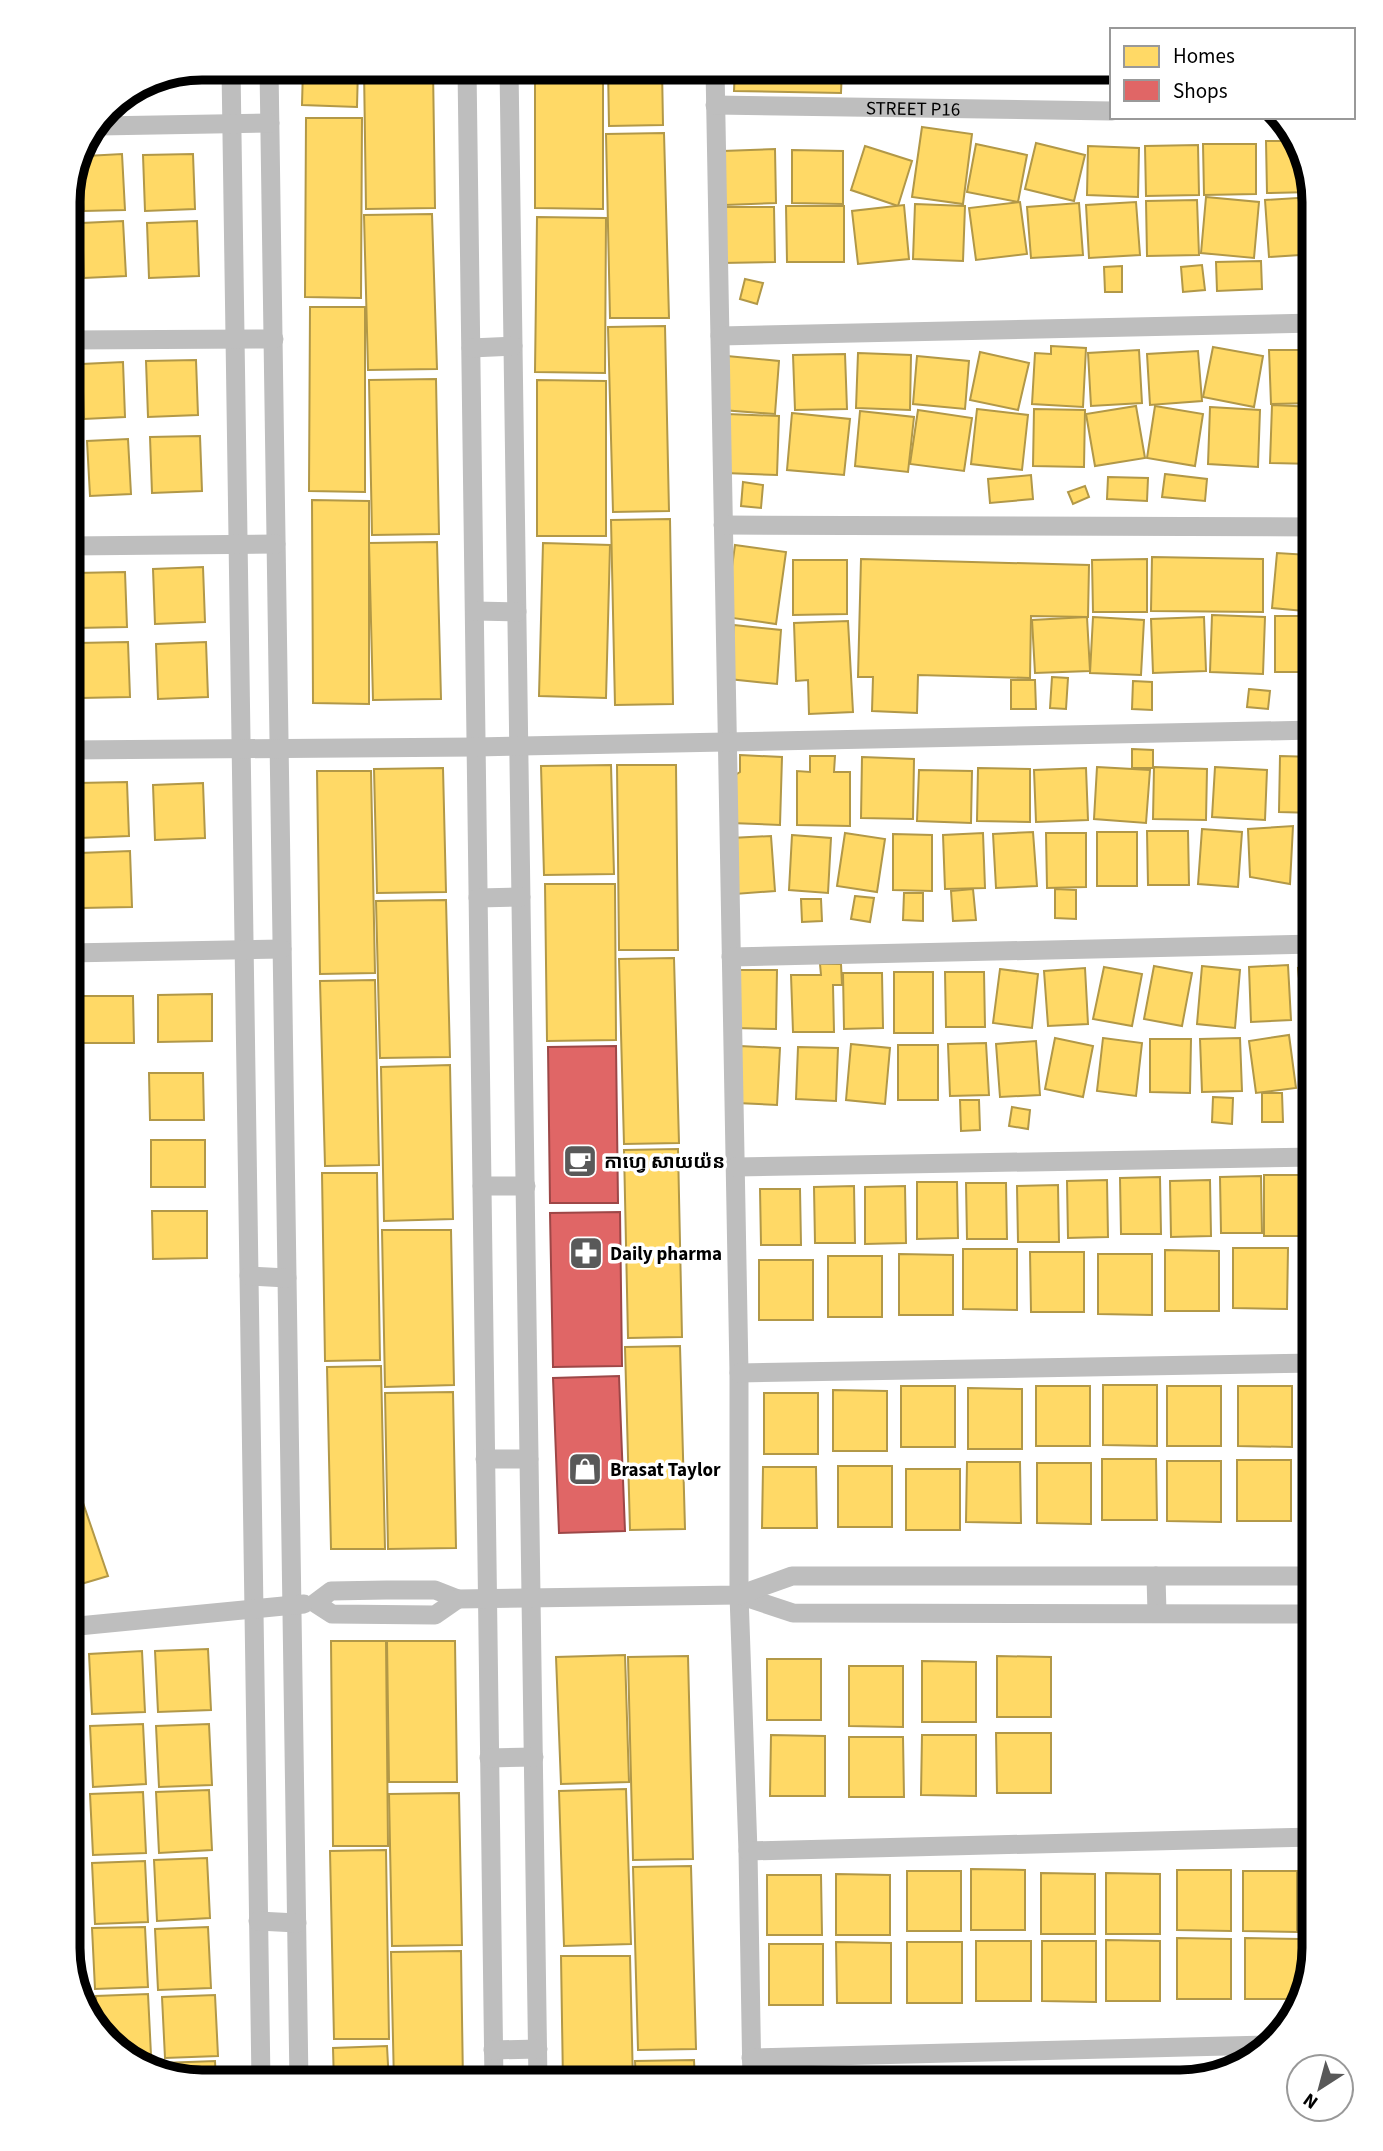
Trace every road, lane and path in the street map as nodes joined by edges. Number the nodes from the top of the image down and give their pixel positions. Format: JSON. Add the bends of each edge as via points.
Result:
{"nodes":[{"id":1,"x":231,"y":80,"type":"edge"},
{"id":2,"x":269,"y":80,"type":"edge"},
{"id":3,"x":467,"y":80,"type":"edge"},
{"id":4,"x":509,"y":80,"type":"edge"},
{"id":5,"x":715,"y":81,"type":"edge"},
{"id":6,"x":715,"y":105,"type":"junction"},
{"id":7,"x":1110,"y":111,"type":"edge"},
{"id":8,"x":270,"y":123,"type":"junction"},
{"id":9,"x":232,"y":125,"type":"junction"},
{"id":10,"x":108,"y":126,"type":"edge"},
{"id":11,"x":1302,"y":323,"type":"edge"},
{"id":12,"x":720,"y":336,"type":"junction"},
{"id":13,"x":235,"y":339,"type":"junction"},
{"id":14,"x":274,"y":339,"type":"junction"},
{"id":15,"x":81,"y":340,"type":"edge"},
{"id":16,"x":513,"y":346,"type":"junction"},
{"id":17,"x":471,"y":348,"type":"junction"},
{"id":18,"x":723,"y":525,"type":"junction"},
{"id":19,"x":1302,"y":527,"type":"edge"},
{"id":20,"x":238,"y":544,"type":"junction"},
{"id":21,"x":276,"y":544,"type":"junction"},
{"id":22,"x":81,"y":546,"type":"edge"},
{"id":23,"x":475,"y":611,"type":"junction"},
{"id":24,"x":517,"y":612,"type":"junction"},
{"id":25,"x":1302,"y":730,"type":"edge"},
{"id":26,"x":727,"y":741,"type":"junction"},
{"id":27,"x":519,"y":746,"type":"junction"},
{"id":28,"x":476,"y":747,"type":"junction"},
{"id":29,"x":242,"y":748,"type":"junction"},
{"id":30,"x":279,"y":748,"type":"junction"},
{"id":31,"x":81,"y":750,"type":"edge"},
{"id":32,"x":521,"y":897,"type":"junction"},
{"id":33,"x":478,"y":898,"type":"junction"},
{"id":34,"x":1302,"y":944,"type":"edge"},
{"id":35,"x":282,"y":949,"type":"junction"},
{"id":36,"x":244,"y":950,"type":"junction"},
{"id":37,"x":81,"y":953,"type":"edge"},
{"id":38,"x":731,"y":957,"type":"junction"},
{"id":39,"x":1302,"y":1157,"type":"edge"},
{"id":40,"x":735,"y":1167,"type":"junction"},
{"id":41,"x":482,"y":1186,"type":"junction"},
{"id":42,"x":526,"y":1186,"type":"junction"},
{"id":43,"x":249,"y":1276,"type":"junction"},
{"id":44,"x":287,"y":1278,"type":"junction"},
{"id":45,"x":1302,"y":1363,"type":"edge"},
{"id":46,"x":739,"y":1373,"type":"junction"},
{"id":47,"x":485,"y":1459,"type":"junction"},
{"id":48,"x":529,"y":1459,"type":"junction"},
{"id":49,"x":1156,"y":1576,"type":"junction"},
{"id":50,"x":1302,"y":1576,"type":"edge"},
{"id":51,"x":740,"y":1595,"type":"junction"},
{"id":52,"x":531,"y":1598,"type":"junction"},
{"id":53,"x":487,"y":1599,"type":"junction"},
{"id":54,"x":292,"y":1606,"type":"junction"},
{"id":55,"x":254,"y":1609,"type":"junction"},
{"id":56,"x":1157,"y":1613,"type":"junction"},
{"id":57,"x":1302,"y":1614,"type":"edge"},
{"id":58,"x":80,"y":1626,"type":"edge"},
{"id":59,"x":534,"y":1757,"type":"junction"},
{"id":60,"x":489,"y":1758,"type":"junction"},
{"id":61,"x":1302,"y":1836,"type":"edge"},
{"id":62,"x":748,"y":1851,"type":"junction"},
{"id":63,"x":258,"y":1921,"type":"junction"},
{"id":64,"x":297,"y":1923,"type":"junction"},
{"id":65,"x":1254,"y":2045,"type":"edge"},
{"id":66,"x":538,"y":2049,"type":"junction"},
{"id":67,"x":493,"y":2050,"type":"junction"},
{"id":68,"x":751,"y":2058,"type":"junction"},
{"id":69,"x":261,"y":2070,"type":"edge"},
{"id":70,"x":299,"y":2070,"type":"edge"},
{"id":71,"x":494,"y":2070,"type":"edge"},
{"id":72,"x":538,"y":2070,"type":"edge"},
{"id":73,"x":751,"y":2070,"type":"edge"}],
"edges":[{"from":1,"to":9,"type":"street"},
{"from":2,"to":8,"type":"street"},
{"from":3,"to":17,"type":"street"},
{"from":4,"to":16,"type":"street"},
{"from":5,"to":6,"type":"street"},
{"from":6,"to":7,"type":"street","name":"STREET P16"},
{"from":6,"to":12,"type":"street"},
{"from":8,"to":9,"type":"street"},
{"from":8,"to":14,"type":"street"},
{"from":9,"to":10,"type":"street"},
{"from":9,"to":13,"type":"street"},
{"from":11,"to":12,"type":"street"},
{"from":12,"to":18,"type":"street"},
{"from":13,"to":14,"type":"street"},
{"from":13,"to":15,"type":"street"},
{"from":13,"to":20,"type":"street"},
{"from":14,"to":21,"type":"street"},
{"from":16,"to":17,"type":"street"},
{"from":16,"to":24,"type":"street"},
{"from":17,"to":23,"type":"street"},
{"from":18,"to":19,"type":"street"},
{"from":18,"to":26,"type":"street"},
{"from":20,"to":21,"type":"street"},
{"from":20,"to":22,"type":"street"},
{"from":20,"to":29,"type":"street"},
{"from":21,"to":30,"type":"street"},
{"from":23,"to":24,"type":"street"},
{"from":23,"to":28,"type":"street"},
{"from":24,"to":27,"type":"street"},
{"from":25,"to":26,"type":"street"},
{"from":26,"to":27,"type":"street"},
{"from":26,"to":38,"type":"street"},
{"from":27,"to":28,"type":"street"},
{"from":27,"to":32,"type":"street"},
{"from":28,"to":30,"type":"street"},
{"from":28,"to":33,"type":"street"},
{"from":29,"to":30,"type":"street"},
{"from":29,"to":31,"type":"street"},
{"from":29,"to":36,"type":"street"},
{"from":30,"to":35,"type":"street"},
{"from":32,"to":33,"type":"street"},
{"from":32,"to":42,"type":"street"},
{"from":33,"to":41,"type":"street"},
{"from":34,"to":38,"type":"street"},
{"from":35,"to":36,"type":"street"},
{"from":35,"to":44,"type":"street"},
{"from":36,"to":37,"type":"street"},
{"from":36,"to":43,"type":"street"},
{"from":38,"to":40,"type":"street"},
{"from":39,"to":40,"type":"street"},
{"from":40,"to":46,"type":"street"},
{"from":41,"to":42,"type":"street"},
{"from":41,"to":47,"type":"street"},
{"from":42,"to":48,"type":"street"},
{"from":43,"to":44,"type":"street"},
{"from":43,"to":55,"type":"street"},
{"from":44,"to":54,"type":"street"},
{"from":45,"to":46,"type":"street"},
{"from":46,"to":51,"type":"street"},
{"from":47,"to":48,"type":"street"},
{"from":47,"to":53,"type":"street"},
{"from":48,"to":52,"type":"street"},
{"from":49,"to":50,"type":"street"},
{"from":49,"to":51,"type":"street","via":[[793,1576]]},
{"from":49,"to":56,"type":"street"},
{"from":51,"to":52,"type":"street"},
{"from":51,"to":56,"type":"street","via":[[793,1613]]},
{"from":51,"to":62,"type":"street"},
{"from":52,"to":53,"type":"street"},
{"from":52,"to":59,"type":"street"},
{"from":53,"to":54,"type":"street","via":[[458,1599],[435,1590],[331,1591],[315,1603]]},
{"from":53,"to":60,"type":"street"},
{"from":54,"to":55,"type":"street"},
{"from":54,"to":64,"type":"street"},
{"from":55,"to":58,"type":"street"},
{"from":55,"to":63,"type":"street"},
{"from":56,"to":57,"type":"street"},
{"from":59,"to":60,"type":"street"},
{"from":59,"to":66,"type":"street"},
{"from":60,"to":67,"type":"street"},
{"from":61,"to":62,"type":"street"},
{"from":62,"to":68,"type":"street"},
{"from":63,"to":64,"type":"street"},
{"from":63,"to":69,"type":"street"},
{"from":64,"to":70,"type":"street"},
{"from":65,"to":68,"type":"street"},
{"from":66,"to":67,"type":"street"},
{"from":66,"to":72,"type":"street"},
{"from":67,"to":71,"type":"street"},
{"from":68,"to":73,"type":"street"}]}
